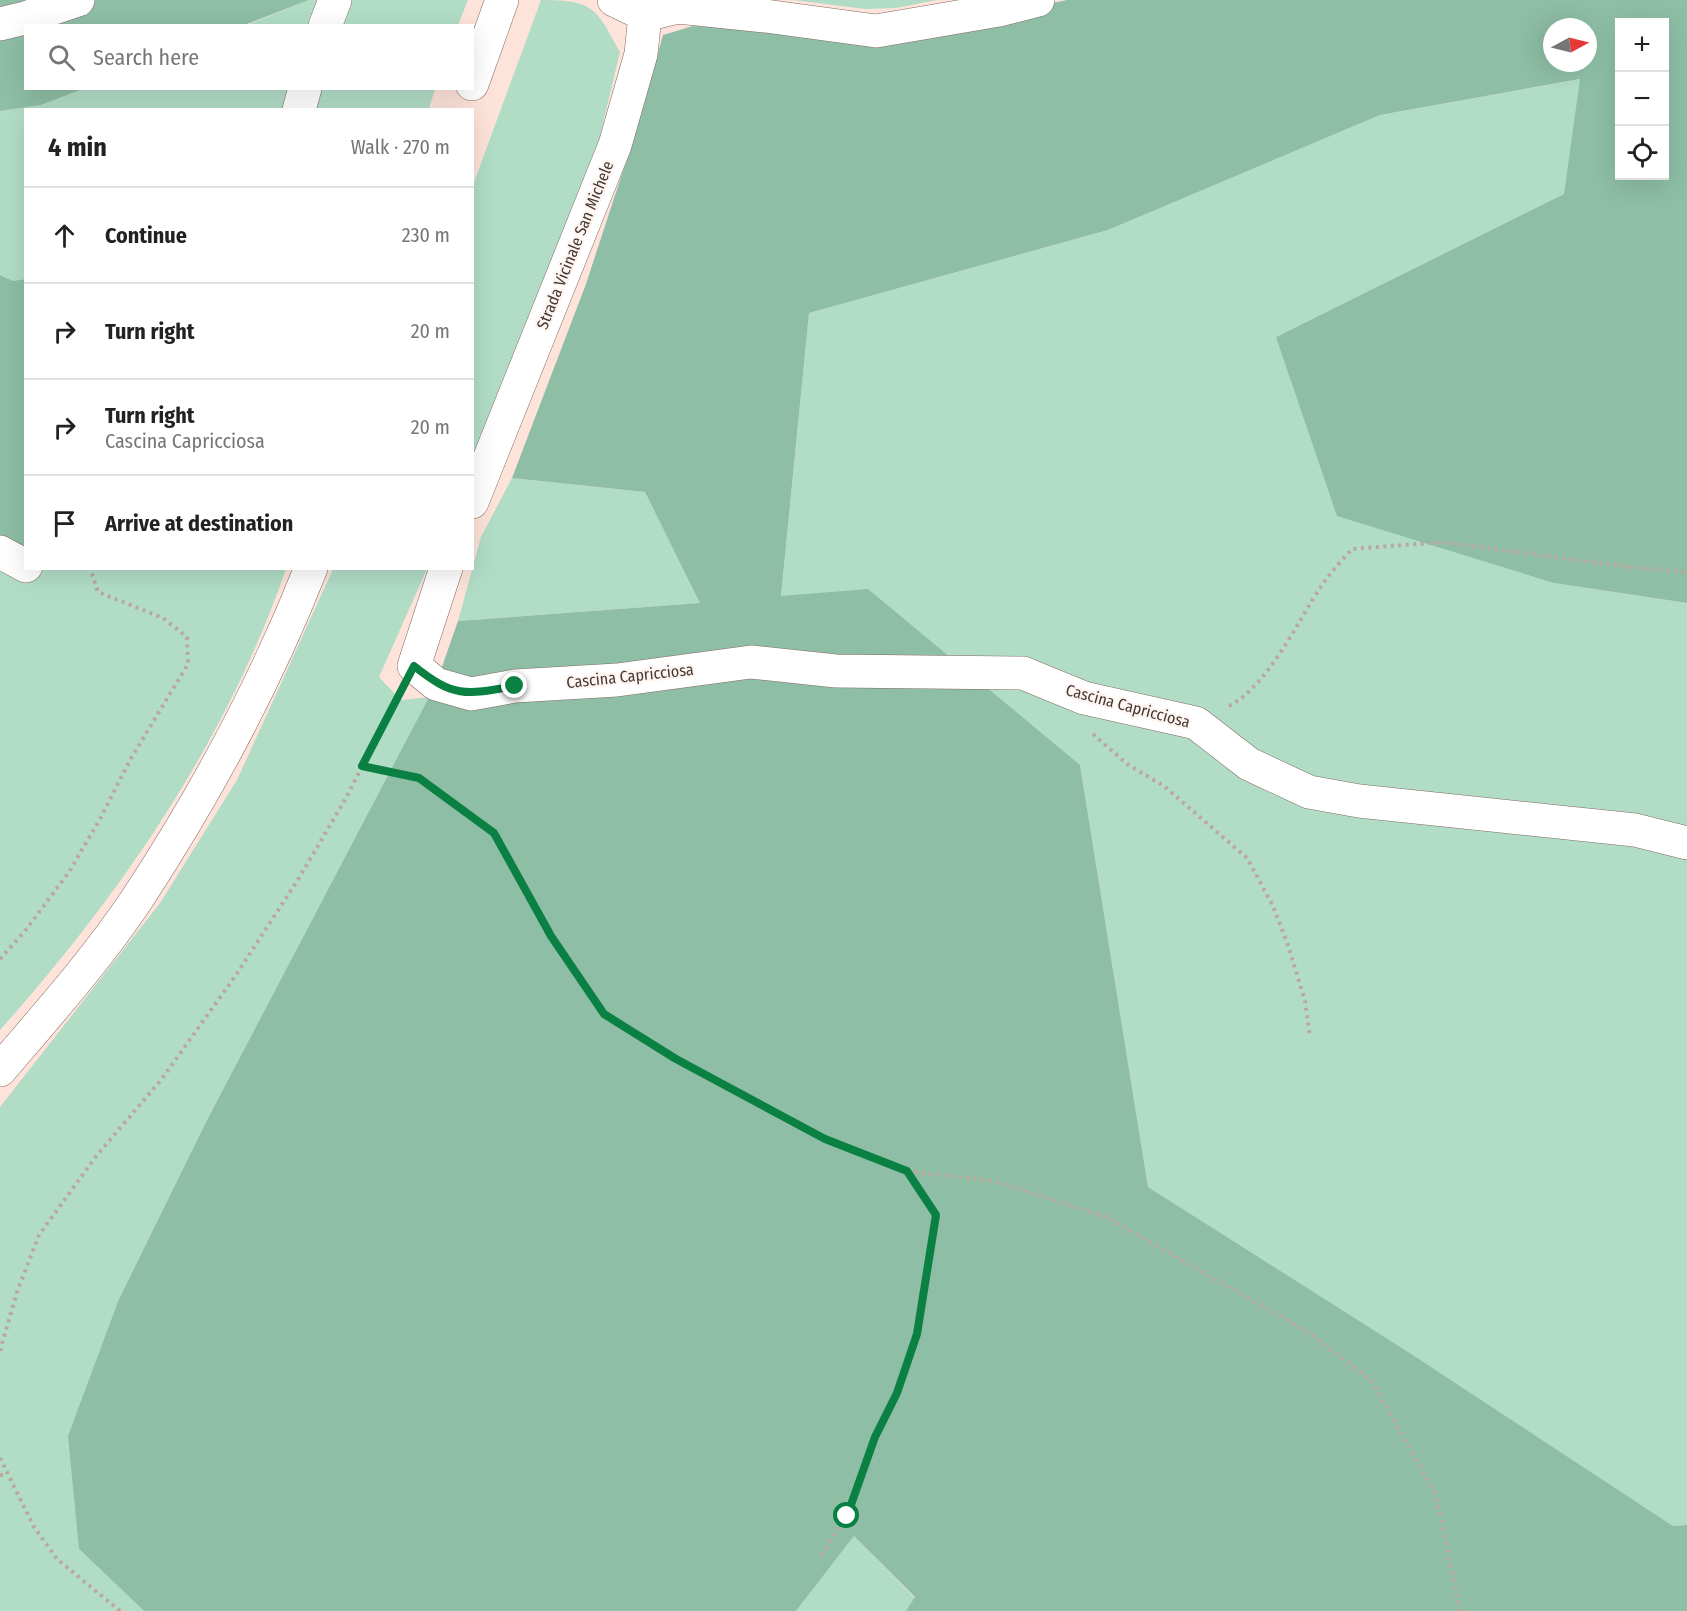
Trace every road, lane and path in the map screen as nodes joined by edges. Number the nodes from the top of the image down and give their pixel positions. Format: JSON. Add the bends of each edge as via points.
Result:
{"nodes":[{"id":1,"x":78,"y":0,"type":"edge"},
{"id":2,"x":335,"y":0,"type":"edge"},
{"id":3,"x":502,"y":0,"type":"edge"},
{"id":4,"x":614,"y":0,"type":"edge"},
{"id":5,"x":1038,"y":0,"type":"edge"},
{"id":6,"x":645,"y":15,"type":"junction"},
{"id":7,"x":0,"y":24,"type":"edge"},
{"id":8,"x":327,"y":24,"type":"edge"},
{"id":9,"x":474,"y":78,"type":"edge"},
{"id":10,"x":304,"y":90,"type":"edge"},
{"id":11,"x":470,"y":90,"type":"edge"},
{"id":12,"x":299,"y":108,"type":"edge"},
{"id":13,"x":465,"y":108,"type":"edge"},
{"id":14,"x":474,"y":497,"type":"edge"},
{"id":15,"x":0,"y":552,"type":"edge"},
{"id":16,"x":24,"y":565,"type":"edge"},
{"id":17,"x":91,"y":570,"type":"edge"},
{"id":18,"x":310,"y":570,"type":"edge"},
{"id":19,"x":445,"y":570,"type":"edge"},
{"id":20,"x":1687,"y":572,"type":"edge"},
{"id":21,"x":414,"y":666,"type":"junction"},
{"id":22,"x":1072,"y":693,"type":"junction"},
{"id":23,"x":1196,"y":723,"type":"junction"},
{"id":24,"x":362,"y":766,"type":"junction"},
{"id":25,"x":1687,"y":843,"type":"edge"},
{"id":26,"x":0,"y":959,"type":"edge"},
{"id":27,"x":1310,"y":1036,"type":"dead end"},
{"id":28,"x":0,"y":1070,"type":"edge"},
{"id":29,"x":907,"y":1171,"type":"junction"},
{"id":30,"x":0,"y":1351,"type":"edge"},
{"id":31,"x":0,"y":1458,"type":"edge"},
{"id":32,"x":0,"y":1475,"type":"edge"},
{"id":33,"x":7,"y":1475,"type":"junction"},
{"id":34,"x":821,"y":1556,"type":"dead end"},
{"id":35,"x":120,"y":1611,"type":"edge"},
{"id":36,"x":1460,"y":1611,"type":"edge"}],
"edges":[{"from":1,"to":7,"type":"street"},
{"from":2,"to":8,"type":"street"},
{"from":3,"to":9,"type":"street"},
{"from":4,"to":6,"type":"street"},
{"from":5,"to":6,"type":"street","via":[[876,31],[678,7]]},
{"from":6,"to":14,"type":"street","name":"Strada Vicinale San Michele","via":[[641,54],[615,145]]},
{"from":10,"to":12,"type":"street"},
{"from":11,"to":13,"type":"street"},
{"from":15,"to":16,"type":"street"},
{"from":17,"to":26,"type":"path","via":[[98,592],[163,618],[187,638],[188,664],[69,872]]},
{"from":18,"to":28,"type":"street","via":[[221,758],[136,899]]},
{"from":19,"to":21,"type":"street"},
{"from":20,"to":23,"type":"path","via":[[1443,542],[1352,549],[1324,582],[1244,698]]},
{"from":21,"to":22,"type":"street","name":"Cascina Capricciosa","via":[[436,684],[471,694],[751,662],[836,670],[1023,673]]},
{"from":21,"to":24,"type":"path"},
{"from":22,"to":23,"type":"street","name":"Cascina Capricciosa"},
{"from":22,"to":27,"type":"path","via":[[1094,736],[1127,764],[1164,786],[1247,858],[1288,945],[1305,1001]]},
{"from":23,"to":25,"type":"street","name":"Cascina Capricciosa","via":[[1249,764],[1309,792],[1359,801],[1635,830]]},
{"from":24,"to":29,"type":"path","via":[[419,778],[494,833],[551,936],[604,1014],[676,1059],[825,1139]]},
{"from":24,"to":30,"type":"path","via":[[299,878],[236,975],[39,1236]]},
{"from":29,"to":34,"type":"path","via":[[936,1215],[917,1334],[847,1516]]},
{"from":29,"to":36,"type":"path","via":[[994,1181],[1106,1217],[1306,1330],[1372,1381],[1436,1495]]},
{"from":31,"to":33,"type":"path"},
{"from":32,"to":33,"type":"path"},
{"from":33,"to":35,"type":"path","via":[[34,1527],[57,1559]]}]}
